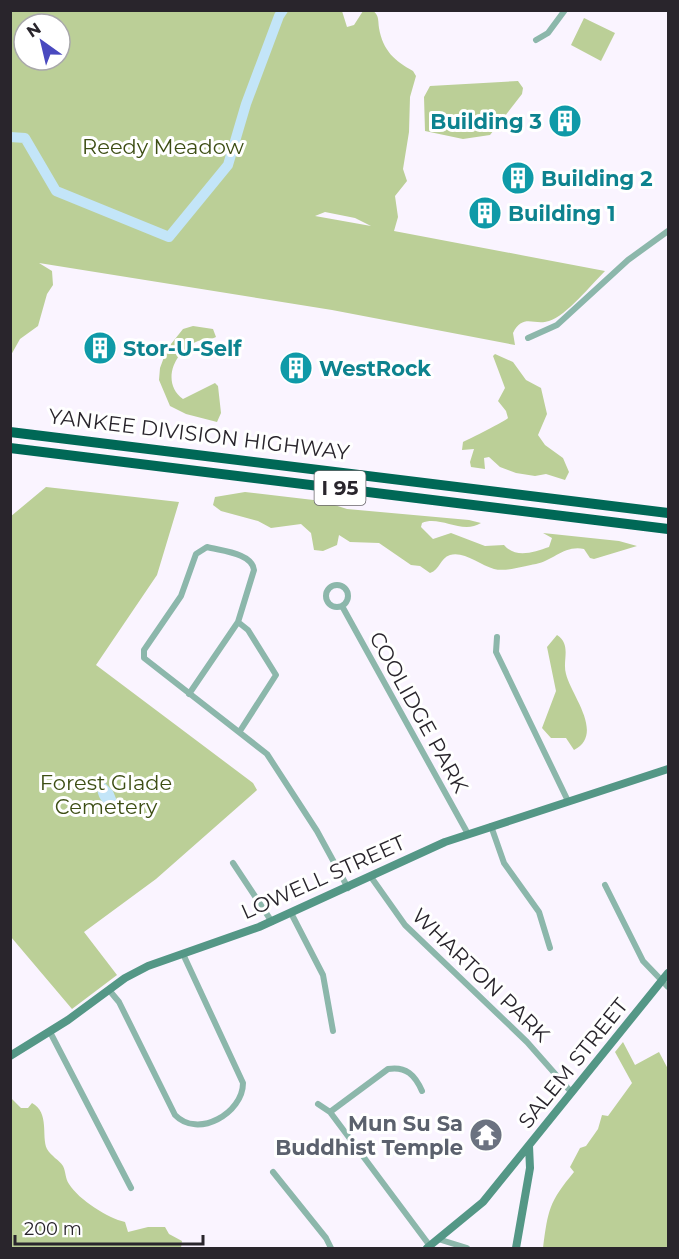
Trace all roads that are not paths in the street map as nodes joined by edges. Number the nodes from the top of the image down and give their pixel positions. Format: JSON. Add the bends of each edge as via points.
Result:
{"nodes":[{"id":1,"x":566,"y":10,"type":"edge"},
{"id":2,"x":536,"y":40,"type":"dead end"},
{"id":3,"x":669,"y":231,"type":"edge"},
{"id":4,"x":528,"y":338,"type":"dead end"},
{"id":5,"x":10,"y":432,"type":"edge"},
{"id":6,"x":10,"y":448,"type":"edge"},
{"id":7,"x":669,"y":513,"type":"edge"},
{"id":8,"x":669,"y":529,"type":"edge"},
{"id":9,"x":342,"y":606,"type":"dead end"},
{"id":10,"x":238,"y":622,"type":"junction"},
{"id":11,"x":497,"y":638,"type":"dead end"},
{"id":12,"x":189,"y":693,"type":"junction"},
{"id":13,"x":240,"y":731,"type":"junction"},
{"id":14,"x":669,"y":768,"type":"edge"},
{"id":15,"x":568,"y":801,"type":"junction"},
{"id":16,"x":491,"y":826,"type":"junction"},
{"id":17,"x":468,"y":834,"type":"junction"},
{"id":18,"x":233,"y":863,"type":"dead end"},
{"id":19,"x":371,"y":877,"type":"junction"},
{"id":20,"x":605,"y":885,"type":"dead end"},
{"id":21,"x":348,"y":888,"type":"junction"},
{"id":22,"x":291,"y":913,"type":"junction"},
{"id":23,"x":272,"y":922,"type":"junction"},
{"id":24,"x":550,"y":948,"type":"dead end"},
{"id":25,"x":183,"y":954,"type":"junction"},
{"id":26,"x":669,"y":973,"type":"edge"},
{"id":27,"x":665,"y":983,"type":"edge"},
{"id":28,"x":110,"y":990,"type":"junction"},
{"id":29,"x":333,"y":1031,"type":"dead end"},
{"id":30,"x":50,"y":1032,"type":"junction"},
{"id":31,"x":10,"y":1056,"type":"edge"},
{"id":32,"x":422,"y":1091,"type":"dead end"},
{"id":33,"x":572,"y":1093,"type":"junction"},
{"id":34,"x":318,"y":1104,"type":"dead end"},
{"id":35,"x":330,"y":1112,"type":"junction"},
{"id":36,"x":529,"y":1146,"type":"junction"},
{"id":37,"x":530,"y":1163,"type":"junction"},
{"id":38,"x":514,"y":1165,"type":"junction"},
{"id":39,"x":273,"y":1172,"type":"dead end"},
{"id":40,"x":131,"y":1188,"type":"dead end"},
{"id":41,"x":438,"y":1239,"type":"junction"},
{"id":42,"x":428,"y":1247,"type":"edge"},
{"id":43,"x":331,"y":1248,"type":"edge"},
{"id":44,"x":467,"y":1248,"type":"edge"},
{"id":45,"x":516,"y":1248,"type":"edge"}],
"edges":[{"from":1,"to":2,"type":"street","via":[[548,33]]},
{"from":3,"to":4,"type":"street","via":[[620,267],[557,325]]},
{"from":5,"to":7,"type":"highway","name":"YANKEE DIVISION HIGHWAY","number":"I 95"},
{"from":6,"to":8,"type":"highway","name":"YANKEE DIVISION HIGHWAY","number":"I 95"},
{"from":9,"to":17,"type":"street","name":"COOLIDGE PARK"},
{"from":10,"to":12,"type":"street"},
{"from":10,"to":12,"type":"street","via":[[253,572],[252,563],[209,548],[201,549],[182,596],[144,648],[143,656]]},
{"from":10,"to":13,"type":"street","via":[[276,675]]},
{"from":11,"to":15,"type":"street","via":[[497,653]]},
{"from":12,"to":13,"type":"street"},
{"from":13,"to":21,"type":"street","via":[[268,755]]},
{"from":14,"to":15,"type":"main road","name":"LOWELL STREET"},
{"from":15,"to":16,"type":"main road","name":"LOWELL STREET"},
{"from":16,"to":17,"type":"main road","name":"LOWELL STREET"},
{"from":16,"to":24,"type":"street","via":[[506,867],[539,912]]},
{"from":17,"to":19,"type":"main road","name":"LOWELL STREET"},
{"from":18,"to":23,"type":"street"},
{"from":19,"to":21,"type":"main road","name":"LOWELL STREET"},
{"from":19,"to":33,"type":"street","name":"WHARTON PARK","via":[[405,925],[527,1042]]},
{"from":20,"to":27,"type":"street","via":[[643,961]]},
{"from":21,"to":22,"type":"main road","name":"LOWELL STREET"},
{"from":22,"to":23,"type":"main road","name":"LOWELL STREET"},
{"from":22,"to":29,"type":"street","via":[[323,975]]},
{"from":23,"to":25,"type":"main road","name":"LOWELL STREET"},
{"from":25,"to":28,"type":"main road","name":"LOWELL STREET","via":[[142,969]]},
{"from":25,"to":28,"type":"street","via":[[243,1083],[237,1102],[210,1123],[191,1125],[175,1115]]},
{"from":26,"to":27,"type":"main road","name":"SALEM STREET"},
{"from":27,"to":33,"type":"main road","name":"SALEM STREET"},
{"from":28,"to":30,"type":"main road","name":"LOWELL STREET"},
{"from":30,"to":31,"type":"main road","name":"LOWELL STREET"},
{"from":30,"to":40,"type":"street"},
{"from":32,"to":35,"type":"street","via":[[411,1073],[388,1069]]},
{"from":33,"to":36,"type":"main road","name":"SALEM STREET"},
{"from":34,"to":35,"type":"street"},
{"from":35,"to":42,"type":"street"},
{"from":36,"to":37,"type":"main road"},
{"from":36,"to":38,"type":"main road","name":"SALEM STREET"},
{"from":37,"to":38,"type":"main road"},
{"from":37,"to":45,"type":"main road"},
{"from":38,"to":41,"type":"main road","name":"SALEM STREET","via":[[476,1208]]},
{"from":39,"to":43,"type":"street"},
{"from":41,"to":42,"type":"main road","name":"SALEM STREET"},
{"from":41,"to":44,"type":"street"}]}
